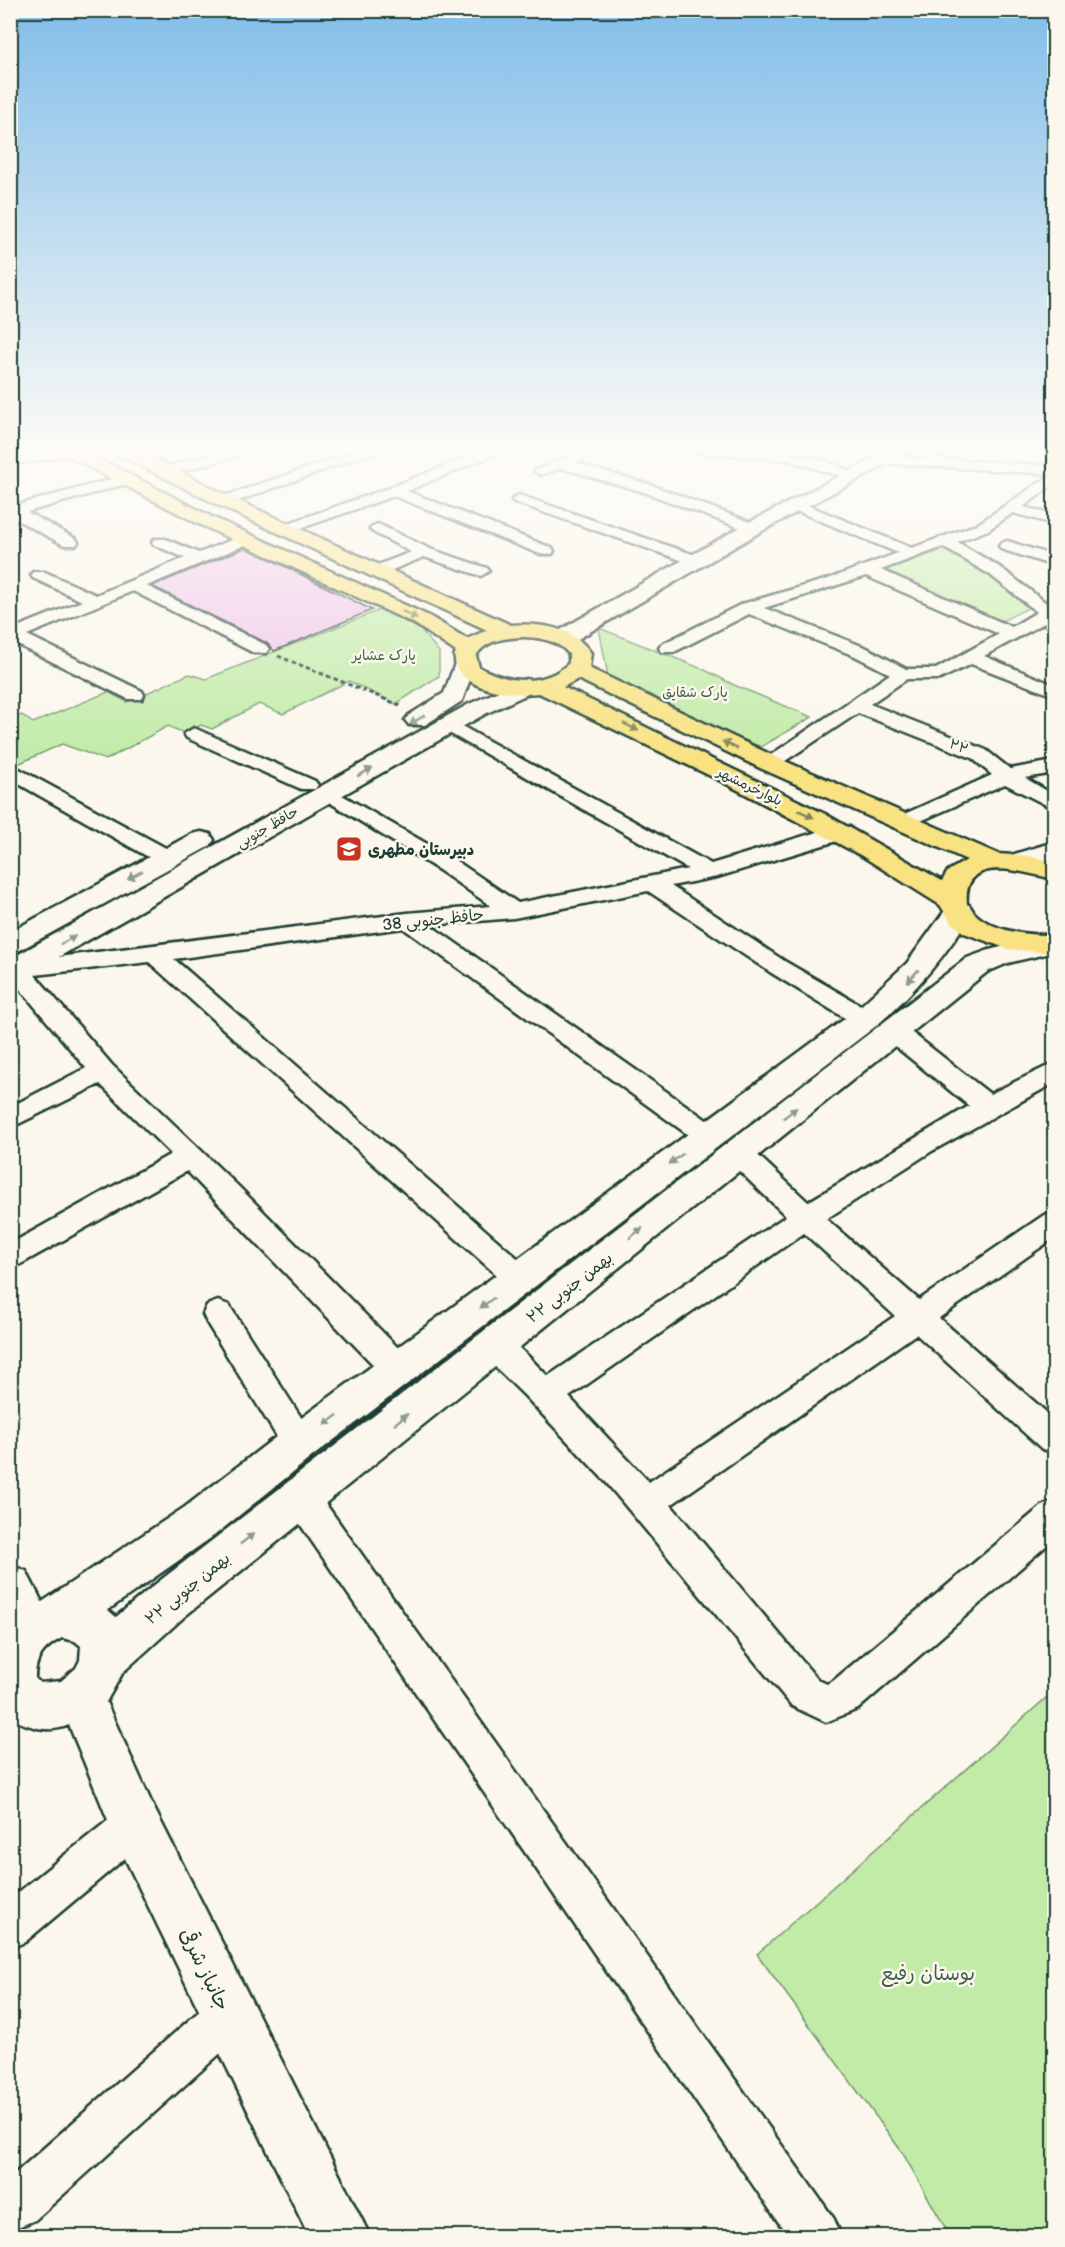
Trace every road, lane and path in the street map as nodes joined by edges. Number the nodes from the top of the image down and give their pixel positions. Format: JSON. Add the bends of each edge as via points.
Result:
{"nodes":[{"id":1,"x":183,"y":552,"type":"edge"},
{"id":2,"x":214,"y":552,"type":"edge"},
{"id":3,"x":274,"y":552,"type":"edge"},
{"id":4,"x":335,"y":552,"type":"edge"},
{"id":5,"x":424,"y":552,"type":"joint"},
{"id":6,"x":672,"y":552,"type":"edge"},
{"id":7,"x":713,"y":552,"type":"edge"},
{"id":8,"x":909,"y":552,"type":"edge"},
{"id":9,"x":962,"y":552,"type":"edge"},
{"id":10,"x":1025,"y":552,"type":"edge"},
{"id":11,"x":198,"y":558,"type":"junction"},
{"id":12,"x":698,"y":561,"type":"junction"},
{"id":13,"x":1054,"y":561,"type":"edge"},
{"id":14,"x":867,"y":570,"type":"junction"},
{"id":15,"x":376,"y":571,"type":"junction"},
{"id":16,"x":481,"y":571,"type":"dead end"},
{"id":17,"x":39,"y":575,"type":"dead end"},
{"id":18,"x":135,"y":586,"type":"junction"},
{"id":19,"x":94,"y":600,"type":"junction"},
{"id":20,"x":748,"y":608,"type":"junction"},
{"id":21,"x":1052,"y":615,"type":"edge"},
{"id":22,"x":484,"y":621,"type":"junction"},
{"id":23,"x":508,"y":632,"type":"junction"},
{"id":24,"x":1012,"y":633,"type":"junction"},
{"id":25,"x":12,"y":635,"type":"edge"},
{"id":26,"x":563,"y":638,"type":"junction"},
{"id":27,"x":668,"y":648,"type":"dead end"},
{"id":28,"x":260,"y":649,"type":"joint"},
{"id":29,"x":462,"y":650,"type":"junction"},
{"id":30,"x":970,"y":657,"type":"junction"},
{"id":31,"x":576,"y":670,"type":"junction"},
{"id":32,"x":903,"y":674,"type":"junction"},
{"id":33,"x":533,"y":686,"type":"junction"},
{"id":34,"x":1054,"y":691,"type":"edge"},
{"id":35,"x":135,"y":694,"type":"dead end"},
{"id":36,"x":628,"y":695,"type":"junction"},
{"id":37,"x":454,"y":696,"type":"junction"},
{"id":38,"x":855,"y":705,"type":"junction"},
{"id":39,"x":477,"y":709,"type":"junction"},
{"id":40,"x":597,"y":710,"type":"junction"},
{"id":41,"x":437,"y":720,"type":"junction"},
{"id":42,"x":194,"y":734,"type":"dead end"},
{"id":43,"x":769,"y":764,"type":"junction"},
{"id":44,"x":1054,"y":767,"type":"edge"},
{"id":45,"x":10,"y":770,"type":"edge"},
{"id":46,"x":1006,"y":776,"type":"junction"},
{"id":47,"x":318,"y":789,"type":"junction"},
{"id":48,"x":1054,"y":803,"type":"edge"},
{"id":49,"x":900,"y":823,"type":"junction"},
{"id":50,"x":842,"y":832,"type":"junction"},
{"id":51,"x":944,"y":842,"type":"junction"},
{"id":52,"x":1054,"y":850,"type":"edge"},
{"id":53,"x":166,"y":858,"type":"junction"},
{"id":54,"x":1006,"y":862,"type":"junction"},
{"id":55,"x":709,"y":872,"type":"junction"},
{"id":56,"x":911,"y":872,"type":"junction"},
{"id":57,"x":1054,"y":872,"type":"edge"},
{"id":58,"x":653,"y":884,"type":"junction"},
{"id":59,"x":956,"y":906,"type":"junction"},
{"id":60,"x":514,"y":911,"type":"junction"},
{"id":61,"x":407,"y":920,"type":"junction"},
{"id":62,"x":940,"y":942,"type":"junction"},
{"id":63,"x":1051,"y":945,"type":"edge"},
{"id":64,"x":154,"y":954,"type":"junction"},
{"id":65,"x":13,"y":962,"type":"edge"},
{"id":66,"x":984,"y":962,"type":"junction"},
{"id":67,"x":879,"y":1025,"type":"junction"},
{"id":68,"x":103,"y":1071,"type":"junction"},
{"id":69,"x":1054,"y":1072,"type":"edge"},
{"id":70,"x":987,"y":1106,"type":"junction"},
{"id":71,"x":10,"y":1119,"type":"edge"},
{"id":72,"x":708,"y":1135,"type":"junction"},
{"id":73,"x":738,"y":1153,"type":"junction"},
{"id":74,"x":190,"y":1156,"type":"junction"},
{"id":75,"x":805,"y":1217,"type":"junction"},
{"id":76,"x":1054,"y":1223,"type":"edge"},
{"id":77,"x":10,"y":1258,"type":"edge"},
{"id":78,"x":520,"y":1278,"type":"junction"},
{"id":79,"x":218,"y":1314,"type":"dead end"},
{"id":80,"x":917,"y":1317,"type":"junction"},
{"id":81,"x":494,"y":1346,"type":"junction"},
{"id":82,"x":398,"y":1369,"type":"junction"},
{"id":83,"x":547,"y":1394,"type":"junction"},
{"id":84,"x":1054,"y":1439,"type":"edge"},
{"id":85,"x":299,"y":1443,"type":"junction"},
{"id":86,"x":301,"y":1497,"type":"junction"},
{"id":87,"x":646,"y":1503,"type":"junction"},
{"id":88,"x":1054,"y":1517,"type":"edge"},
{"id":89,"x":10,"y":1586,"type":"edge"},
{"id":90,"x":30,"y":1640,"type":"edge"},
{"id":91,"x":58,"y":1695,"type":"edge"},
{"id":92,"x":135,"y":1824,"type":"junction"},
{"id":93,"x":10,"y":1927,"type":"edge"},
{"id":94,"x":228,"y":2016,"type":"junction"},
{"id":95,"x":18,"y":2203,"type":"dead end"},
{"id":96,"x":340,"y":2236,"type":"edge"},
{"id":97,"x":817,"y":2236,"type":"edge"}],
"edges":[{"from":1,"to":11,"type":"street"},
{"from":2,"to":11,"type":"street"},
{"from":3,"to":29,"type":"main road","one_way":true,"via":[[405,611]]},
{"from":4,"to":15,"type":"main road"},
{"from":5,"to":15,"type":"street"},
{"from":5,"to":16,"type":"street"},
{"from":6,"to":12,"type":"street"},
{"from":7,"to":12,"type":"street"},
{"from":8,"to":14,"type":"street"},
{"from":9,"to":21,"type":"street"},
{"from":10,"to":13,"type":"street"},
{"from":11,"to":18,"type":"street"},
{"from":12,"to":26,"type":"street"},
{"from":14,"to":20,"type":"street"},
{"from":14,"to":24,"type":"street"},
{"from":15,"to":22,"type":"main road"},
{"from":17,"to":19,"type":"street"},
{"from":18,"to":19,"type":"street"},
{"from":18,"to":28,"type":"street"},
{"from":19,"to":25,"type":"street"},
{"from":20,"to":27,"type":"street"},
{"from":20,"to":32,"type":"street","via":[[861,652]]},
{"from":21,"to":24,"type":"street"},
{"from":22,"to":23,"type":"main road"},
{"from":22,"to":29,"type":"main road","via":[[484,628]]},
{"from":23,"to":26,"type":"main road","via":[[539,632]]},
{"from":23,"to":29,"type":"main road","via":[[483,638]]},
{"from":24,"to":30,"type":"street"},
{"from":25,"to":35,"type":"street"},
{"from":26,"to":31,"type":"main road","via":[[580,653],[582,659]]},
{"from":28,"to":41,"type":"path"},
{"from":29,"to":33,"type":"main road","via":[[469,670],[486,680]]},
{"from":29,"to":37,"type":"street"},
{"from":30,"to":32,"type":"street","via":[[940,674]]},
{"from":30,"to":34,"type":"street"},
{"from":31,"to":33,"type":"main road","via":[[561,679]]},
{"from":31,"to":36,"type":"main road","name":"بلوارخرمشهر"},
{"from":32,"to":38,"type":"street"},
{"from":33,"to":39,"type":"street","name":"حافظ جنوبی"},
{"from":33,"to":40,"type":"main road","name":"بلوارخرمشهر"},
{"from":36,"to":40,"type":"main road","via":[[603,696],[595,701]]},
{"from":43,"to":36,"type":"main road","name":"بلوارخرمشهر","one_way":true},
{"from":37,"to":39,"type":"street","via":[[478,701]]},
{"from":37,"to":41,"type":"street","name":"حافظ جنوبی"},
{"from":38,"to":43,"type":"street"},
{"from":38,"to":46,"type":"street","name":"۲۲","via":[[979,754]]},
{"from":39,"to":41,"type":"street","name":"حافظ جنوبی"},
{"from":40,"to":50,"type":"main road","name":"بلوارخرمشهر","one_way":true},
{"from":41,"to":47,"type":"street","name":"حافظ جنوبی"},
{"from":41,"to":55,"type":"street"},
{"from":42,"to":47,"type":"street"},
{"from":43,"to":49,"type":"main road","name":"بلوارخرمشهر"},
{"from":44,"to":46,"type":"street"},
{"from":45,"to":53,"type":"street"},
{"from":46,"to":48,"type":"street","name":"۲۲"},
{"from":46,"to":49,"type":"street"},
{"from":47,"to":53,"type":"street","name":"حافظ جنوبی"},
{"from":47,"to":60,"type":"street"},
{"from":65,"to":47,"type":"street","name":"حافظ جنوبی","one_way":true},
{"from":49,"to":51,"type":"main road","name":"بلوارخرمشهر"},
{"from":50,"to":55,"type":"street","name":"حافظ جنوبی 38"},
{"from":50,"to":56,"type":"main road","name":"بلوارخرمشهر"},
{"from":51,"to":54,"type":"main road","name":"بلوارخرمشهر"},
{"from":51,"to":56,"type":"main road","via":[[955,857],[950,866],[933,872]]},
{"from":52,"to":54,"type":"street"},
{"from":53,"to":65,"type":"street","name":"حافظ جنوبی","one_way":true},
{"from":54,"to":57,"type":"main road","name":"بلوارخرمشهر"},
{"from":54,"to":59,"type":"main road","via":[[975,866],[963,873],[952,891]]},
{"from":55,"to":58,"type":"street","name":"حافظ جنوبی 38"},
{"from":56,"to":59,"type":"main road","name":"بلوارخرمشهر"},
{"from":58,"to":60,"type":"street","name":"حافظ جنوبی 38"},
{"from":58,"to":67,"type":"street","via":[[778,967]]},
{"from":59,"to":62,"type":"street","name":"۲۲ بهمن جنوبی"},
{"from":59,"to":63,"type":"main road","name":"بلوارخرمشهر","via":[[968,921],[992,936],[1019,944]]},
{"from":60,"to":61,"type":"street","name":"حافظ جنوبی 38"},
{"from":61,"to":64,"type":"street","name":"حافظ جنوبی 38"},
{"from":61,"to":72,"type":"street"},
{"from":62,"to":66,"type":"street","via":[[977,953]]},
{"from":62,"to":67,"type":"street","name":"۲۲ بهمن جنوبی","one_way":true},
{"from":63,"to":66,"type":"street","name":"۲۲ بهمن جنوبی"},
{"from":64,"to":65,"type":"street","name":"حافظ جنوبی 38"},
{"from":64,"to":78,"type":"street"},
{"from":65,"to":68,"type":"street"},
{"from":66,"to":67,"type":"street","name":"۲۲ بهمن جنوبی"},
{"from":67,"to":70,"type":"street"},
{"from":67,"to":72,"type":"street","name":"۲۲ بهمن جنوبی"},
{"from":73,"to":67,"type":"street","name":"۲۲ بهمن جنوبی","one_way":true},
{"from":68,"to":71,"type":"street"},
{"from":68,"to":74,"type":"street"},
{"from":69,"to":70,"type":"street"},
{"from":70,"to":75,"type":"street"},
{"from":72,"to":78,"type":"street","name":"۲۲ بهمن جنوبی","one_way":true},
{"from":73,"to":75,"type":"street"},
{"from":81,"to":73,"type":"street","name":"۲۲ بهمن جنوبی","one_way":true},
{"from":74,"to":77,"type":"street"},
{"from":74,"to":82,"type":"street"},
{"from":75,"to":80,"type":"street"},
{"from":75,"to":83,"type":"street"},
{"from":76,"to":80,"type":"street"},
{"from":78,"to":82,"type":"street","name":"۲۲ بهمن جنوبی","one_way":true},
{"from":79,"to":85,"type":"street"},
{"from":80,"to":84,"type":"street"},
{"from":80,"to":87,"type":"street"},
{"from":81,"to":83,"type":"street"},
{"from":86,"to":81,"type":"street","name":"۲۲ بهمن جنوبی","one_way":true},
{"from":82,"to":85,"type":"street","name":"۲۲ بهمن جنوبی","one_way":true},
{"from":83,"to":87,"type":"street"},
{"from":85,"to":90,"type":"street","name":"۲۲ بهمن جنوبی","via":[[200,1521]]},
{"from":91,"to":86,"type":"street","name":"۲۲ بهمن جنوبی","one_way":true},
{"from":86,"to":97,"type":"street"},
{"from":87,"to":88,"type":"street","via":[[806,1693],[826,1703],[845,1696]]},
{"from":89,"to":90,"type":"street"},
{"from":90,"to":91,"type":"street","via":[[12,1681],[17,1693],[26,1702]]},
{"from":90,"to":91,"type":"street","name":"جانباز شرقی","via":[[77,1617],[91,1622],[100,1631],[105,1643]]},
{"from":91,"to":92,"type":"street","name":"جانباز شرقی"},
{"from":92,"to":93,"type":"street"},
{"from":92,"to":94,"type":"street","name":"جانباز شرقی"},
{"from":94,"to":95,"type":"street"},
{"from":94,"to":96,"type":"street","name":"جانباز شرقی"}]}
